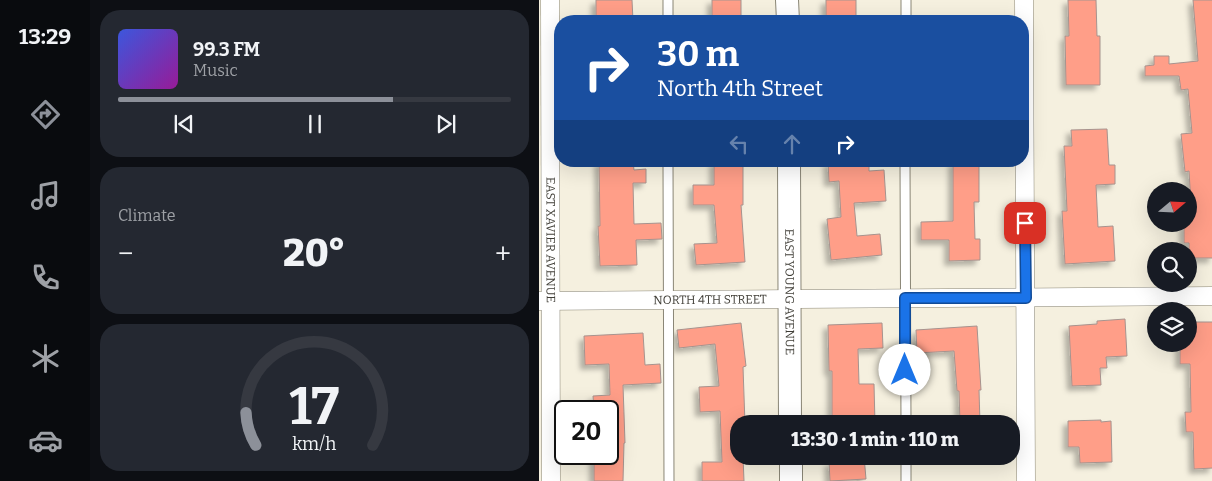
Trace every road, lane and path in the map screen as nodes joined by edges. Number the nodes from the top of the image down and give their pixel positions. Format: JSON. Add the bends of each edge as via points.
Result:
{"nodes":[{"id":1,"x":550,"y":0,"type":"edge"},
{"id":2,"x":668,"y":0,"type":"edge"},
{"id":3,"x":787,"y":0,"type":"edge"},
{"id":4,"x":906,"y":0,"type":"edge"},
{"id":5,"x":1025,"y":0,"type":"edge"},
{"id":6,"x":668,"y":15,"type":"edge"},
{"id":7,"x":788,"y":15,"type":"edge"},
{"id":8,"x":906,"y":15,"type":"edge"},
{"id":9,"x":1025,"y":15,"type":"edge"},
{"id":10,"x":668,"y":167,"type":"edge"},
{"id":11,"x":789,"y":167,"type":"edge"},
{"id":12,"x":905,"y":167,"type":"edge"},
{"id":13,"x":1026,"y":167,"type":"edge"},
{"id":14,"x":1212,"y":296,"type":"edge"},
{"id":15,"x":905,"y":298,"type":"junction"},
{"id":16,"x":1026,"y":298,"type":"junction"},
{"id":17,"x":790,"y":299,"type":"junction"},
{"id":18,"x":545,"y":300,"type":"edge"},
{"id":19,"x":667,"y":300,"type":"junction"},
{"id":20,"x":791,"y":415,"type":"edge"},
{"id":21,"x":906,"y":415,"type":"edge"},
{"id":22,"x":791,"y":465,"type":"edge"},
{"id":23,"x":906,"y":465,"type":"edge"},
{"id":24,"x":551,"y":481,"type":"edge"},
{"id":25,"x":669,"y":481,"type":"edge"},
{"id":26,"x":791,"y":481,"type":"edge"},
{"id":27,"x":906,"y":481,"type":"edge"},
{"id":28,"x":1026,"y":481,"type":"edge"}],
"edges":[{"from":1,"to":18,"type":"street","name":"EAST XAVIER AVENUE"},
{"from":2,"to":6,"type":"lane"},
{"from":3,"to":7,"type":"street"},
{"from":4,"to":8,"type":"lane"},
{"from":5,"to":9,"type":"street"},
{"from":10,"to":19,"type":"lane"},
{"from":11,"to":17,"type":"street","name":"EAST YOUNG AVENUE"},
{"from":12,"to":15,"type":"lane"},
{"from":13,"to":16,"type":"street"},
{"from":14,"to":16,"type":"street","name":"NORTH 4TH STREET"},
{"from":15,"to":16,"type":"street","name":"NORTH 4TH STREET"},
{"from":15,"to":17,"type":"street","name":"NORTH 4TH STREET"},
{"from":15,"to":21,"type":"lane"},
{"from":16,"to":28,"type":"street"},
{"from":17,"to":19,"type":"street","name":"NORTH 4TH STREET"},
{"from":17,"to":20,"type":"street","name":"EAST YOUNG AVENUE"},
{"from":18,"to":19,"type":"street","name":"NORTH 4TH STREET"},
{"from":18,"to":24,"type":"street","name":"EAST XAVIER AVENUE"},
{"from":19,"to":25,"type":"lane"},
{"from":22,"to":26,"type":"street"},
{"from":23,"to":27,"type":"lane"}]}
